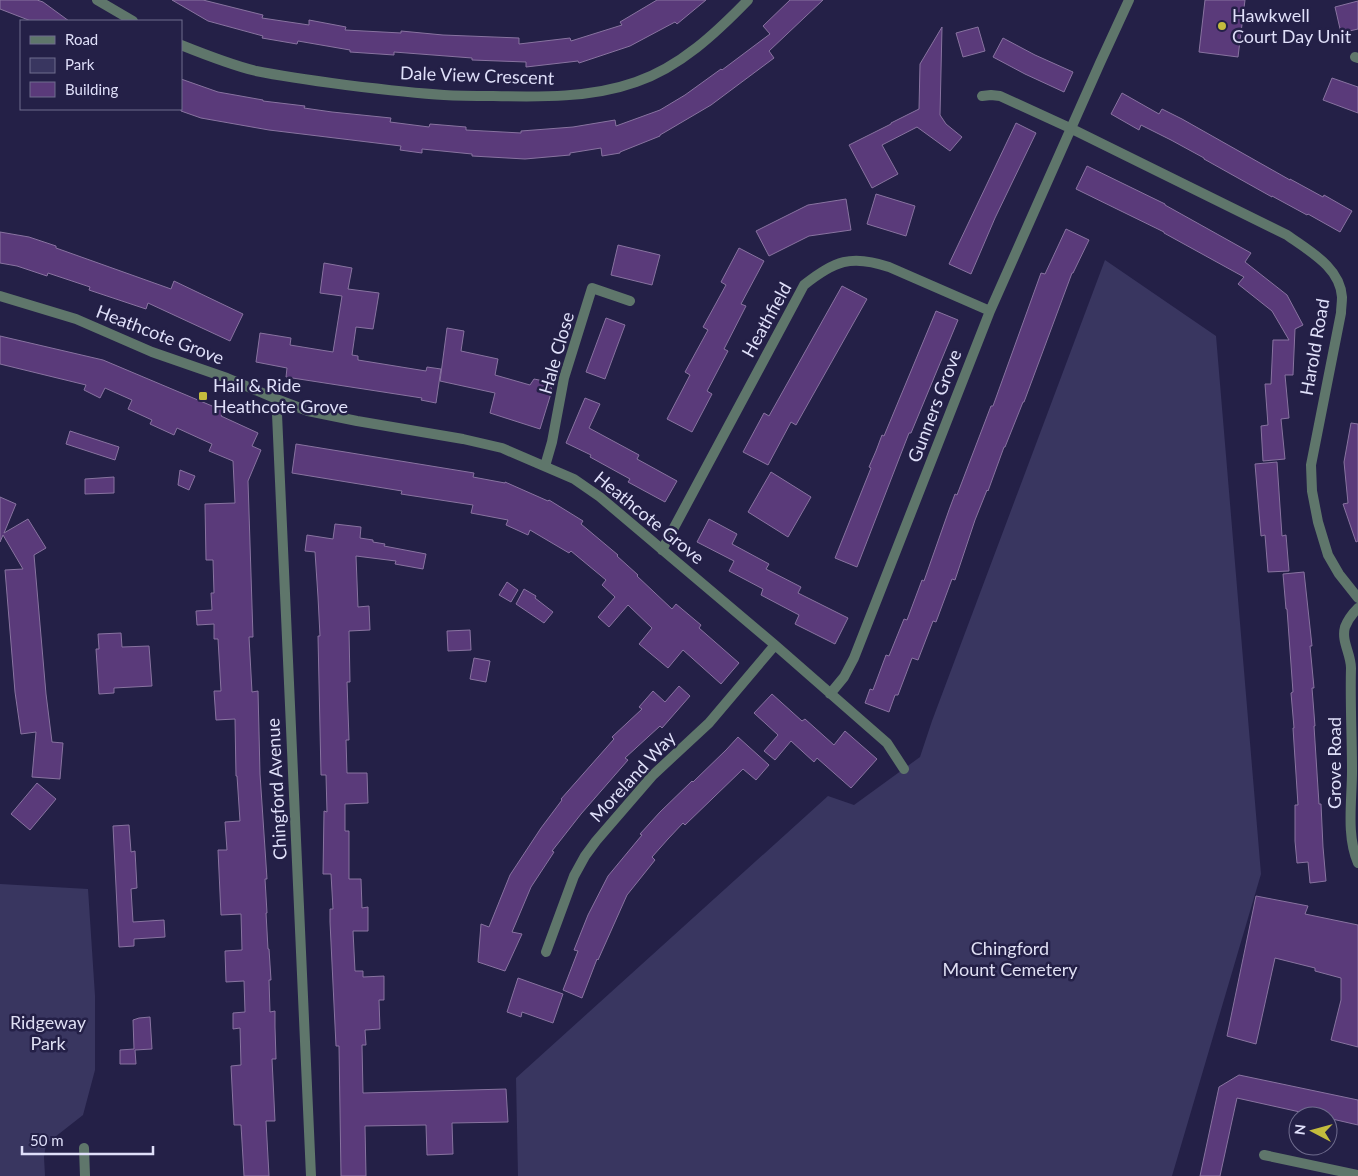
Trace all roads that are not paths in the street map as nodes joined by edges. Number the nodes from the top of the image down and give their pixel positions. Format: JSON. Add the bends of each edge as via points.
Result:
{"nodes":[{"id":1,"x":97,"y":0,"type":"edge"},
{"id":2,"x":748,"y":0,"type":"edge"},
{"id":3,"x":1129,"y":0,"type":"edge"},
{"id":4,"x":131,"y":20,"type":"edge"},
{"id":5,"x":182,"y":45,"type":"edge"},
{"id":6,"x":982,"y":96,"type":"dead end"},
{"id":7,"x":1070,"y":128,"type":"junction"},
{"id":8,"x":0,"y":296,"type":"edge"},
{"id":9,"x":630,"y":300,"type":"dead end"},
{"id":10,"x":990,"y":311,"type":"junction"},
{"id":11,"x":279,"y":400,"type":"junction"},
{"id":12,"x":545,"y":466,"type":"junction"},
{"id":13,"x":662,"y":550,"type":"junction"},
{"id":14,"x":1358,"y":598,"type":"edge"},
{"id":15,"x":1358,"y":608,"type":"edge"},
{"id":16,"x":775,"y":645,"type":"junction"},
{"id":17,"x":1354,"y":659,"type":"edge"},
{"id":18,"x":830,"y":694,"type":"junction"},
{"id":19,"x":904,"y":769,"type":"dead end"},
{"id":20,"x":1358,"y":863,"type":"edge"},
{"id":21,"x":546,"y":952,"type":"dead end"},
{"id":22,"x":84,"y":1148,"type":"dead end"},
{"id":23,"x":1264,"y":1154,"type":"dead end"},
{"id":24,"x":1358,"y":1175,"type":"edge"},
{"id":25,"x":85,"y":1176,"type":"edge"},
{"id":26,"x":311,"y":1176,"type":"edge"}],
"edges":[{"from":1,"to":4,"type":"street"},
{"from":2,"to":5,"type":"street","name":"Dale View Crescent","via":[[691,53],[659,72],[617,88],[576,94],[538,97],[444,95],[311,80],[255,70]]},
{"from":3,"to":7,"type":"street","name":"Gunners Grove"},
{"from":6,"to":7,"type":"street","name":"Harold Road","via":[[1000,96]]},
{"from":7,"to":10,"type":"street","name":"Gunners Grove"},
{"from":7,"to":14,"type":"street","name":"Harold Road","via":[[1287,234],[1331,270],[1339,284],[1341,313],[1311,465],[1312,491],[1328,555]]},
{"from":8,"to":11,"type":"street","name":"Heathcote Grove","via":[[76,319]]},
{"from":9,"to":12,"type":"street","name":"Hale Close","via":[[592,288],[564,378]]},
{"from":10,"to":13,"type":"street","name":"Heathfield","via":[[872,261],[855,259],[820,272],[804,285]]},
{"from":10,"to":18,"type":"street","name":"Gunners Grove","via":[[854,658]]},
{"from":11,"to":12,"type":"street","name":"Heathcote Grove","via":[[316,413],[502,448]]},
{"from":11,"to":26,"type":"street","name":"Chingford Avenue","via":[[277,423]]},
{"from":12,"to":13,"type":"street","name":"Heathcote Grove","via":[[574,479],[600,497]]},
{"from":13,"to":16,"type":"street","name":"Heathcote Grove"},
{"from":15,"to":17,"type":"street","name":"Grove Road","via":[[1345,627],[1345,644]]},
{"from":16,"to":18,"type":"street","name":"Heathcote Grove"},
{"from":16,"to":21,"type":"street","name":"Moreland Way","via":[[709,723],[652,775],[584,856]]},
{"from":17,"to":20,"type":"street","name":"Grove Road","via":[[1352,838]]},
{"from":18,"to":19,"type":"street","name":"Heathcote Grove","via":[[887,743]]},
{"from":22,"to":25,"type":"street"},
{"from":23,"to":24,"type":"street"}]}
